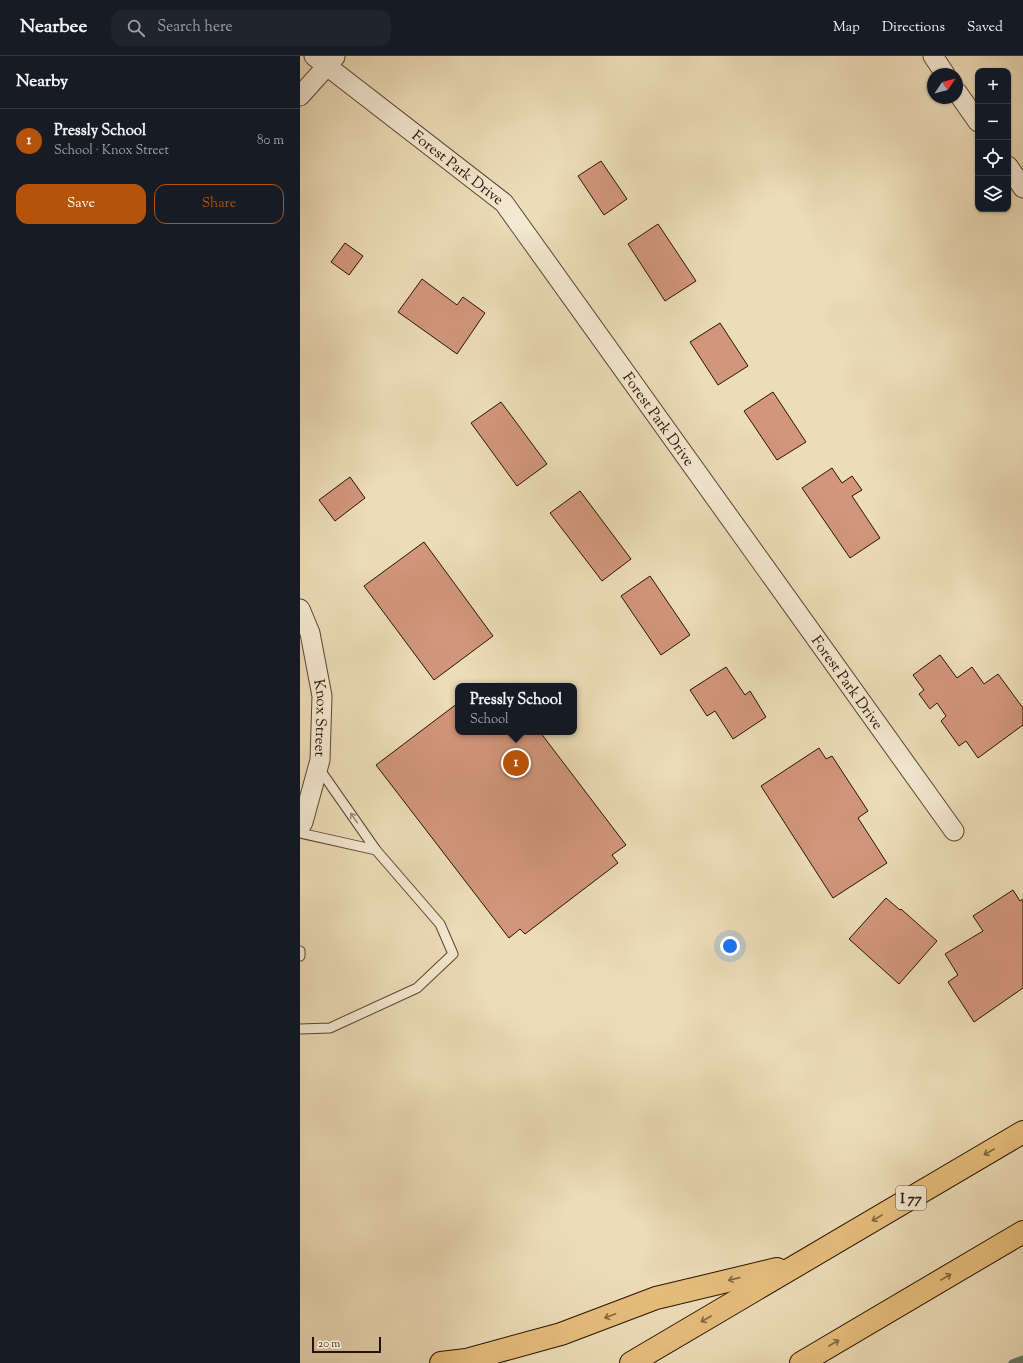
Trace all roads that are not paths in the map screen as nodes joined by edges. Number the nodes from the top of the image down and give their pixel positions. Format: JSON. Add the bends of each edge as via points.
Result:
{"nodes":[{"id":1,"x":933,"y":56,"type":"edge"},
{"id":2,"x":325,"y":59,"type":"edge"},
{"id":3,"x":941,"y":68,"type":"edge"},
{"id":4,"x":300,"y":96,"type":"edge"},
{"id":5,"x":963,"y":101,"type":"edge"},
{"id":6,"x":975,"y":118,"type":"edge"},
{"id":7,"x":1011,"y":170,"type":"edge"},
{"id":8,"x":1023,"y":188,"type":"edge"},
{"id":9,"x":300,"y":609,"type":"edge"},
{"id":10,"x":318,"y":767,"type":"junction"},
{"id":11,"x":300,"y":827,"type":"edge"},
{"id":12,"x":954,"y":831,"type":"dead end"},
{"id":13,"x":300,"y":833,"type":"edge"},
{"id":14,"x":376,"y":850,"type":"junction"},
{"id":15,"x":300,"y":951,"type":"edge"},
{"id":16,"x":300,"y":956,"type":"edge"},
{"id":17,"x":300,"y":1029,"type":"edge"},
{"id":18,"x":1023,"y":1132,"type":"edge"},
{"id":19,"x":1023,"y":1232,"type":"edge"},
{"id":20,"x":800,"y":1264,"type":"junction"},
{"id":21,"x":440,"y":1363,"type":"edge"},
{"id":22,"x":631,"y":1363,"type":"edge"},
{"id":23,"x":801,"y":1363,"type":"edge"}],
"edges":[{"from":1,"to":3,"type":"street"},
{"from":2,"to":4,"type":"street"},
{"from":2,"to":12,"type":"street","name":"Forest Park Drive","via":[[504,203]]},
{"from":5,"to":6,"type":"street"},
{"from":7,"to":8,"type":"street"},
{"from":9,"to":10,"type":"street","name":"Knox Street","via":[[310,633],[322,696]]},
{"from":10,"to":11,"type":"street","name":"Knox Street"},
{"from":14,"to":10,"type":"lane","one_way":true},
{"from":13,"to":14,"type":"lane"},
{"from":14,"to":17,"type":"lane","via":[[440,924],[453,954],[417,988],[330,1028]]},
{"from":15,"to":16,"type":"lane"},
{"from":18,"to":20,"type":"highway","number":"I 77","one_way":true},
{"from":23,"to":19,"type":"highway","one_way":true},
{"from":20,"to":21,"type":"highway","one_way":true,"via":[[656,1298],[562,1334],[466,1360]]},
{"from":20,"to":22,"type":"highway","number":"I 77","one_way":true}]}
